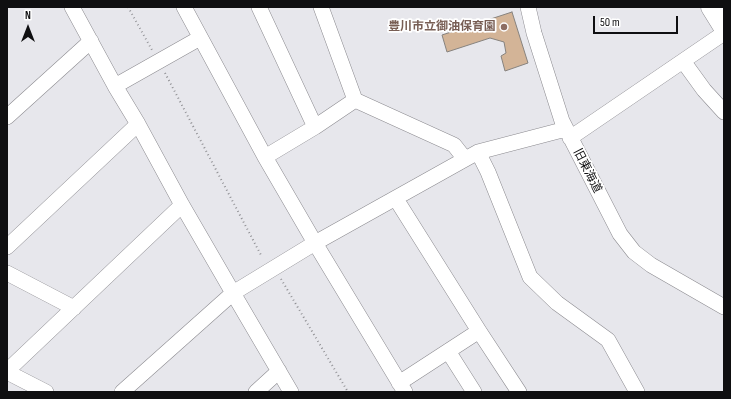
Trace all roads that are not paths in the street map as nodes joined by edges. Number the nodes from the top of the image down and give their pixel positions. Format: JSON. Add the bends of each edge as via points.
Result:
{"nodes":[{"id":1,"x":72,"y":7,"type":"edge"},
{"id":2,"x":184,"y":7,"type":"edge"},
{"id":3,"x":259,"y":7,"type":"edge"},
{"id":4,"x":321,"y":7,"type":"edge"},
{"id":5,"x":528,"y":7,"type":"edge"},
{"id":6,"x":711,"y":7,"type":"edge"},
{"id":7,"x":724,"y":28,"type":"edge"},
{"id":8,"x":724,"y":33,"type":"edge"},
{"id":9,"x":200,"y":38,"type":"junction"},
{"id":10,"x":91,"y":41,"type":"junction"},
{"id":11,"x":683,"y":61,"type":"junction"},
{"id":12,"x":115,"y":86,"type":"junction"},
{"id":13,"x":355,"y":100,"type":"junction"},
{"id":14,"x":724,"y":112,"type":"edge"},
{"id":15,"x":7,"y":117,"type":"edge"},
{"id":16,"x":138,"y":124,"type":"junction"},
{"id":17,"x":315,"y":127,"type":"junction"},
{"id":18,"x":568,"y":133,"type":"junction"},
{"id":19,"x":471,"y":156,"type":"junction"},
{"id":20,"x":265,"y":157,"type":"junction"},
{"id":21,"x":396,"y":198,"type":"junction"},
{"id":22,"x":182,"y":205,"type":"junction"},
{"id":23,"x":315,"y":243,"type":"junction"},
{"id":24,"x":7,"y":247,"type":"edge"},
{"id":25,"x":7,"y":273,"type":"edge"},
{"id":26,"x":232,"y":293,"type":"junction"},
{"id":27,"x":724,"y":307,"type":"edge"},
{"id":28,"x":74,"y":308,"type":"junction"},
{"id":29,"x":479,"y":331,"type":"junction"},
{"id":30,"x":448,"y":351,"type":"junction"},
{"id":31,"x":278,"y":371,"type":"junction"},
{"id":32,"x":7,"y":372,"type":"edge"},
{"id":33,"x":402,"y":387,"type":"edge"},
{"id":34,"x":46,"y":392,"type":"edge"},
{"id":35,"x":122,"y":392,"type":"edge"},
{"id":36,"x":256,"y":392,"type":"edge"},
{"id":37,"x":291,"y":392,"type":"edge"},
{"id":38,"x":474,"y":392,"type":"edge"},
{"id":39,"x":519,"y":392,"type":"edge"},
{"id":40,"x":637,"y":392,"type":"edge"}],
"edges":[{"from":1,"to":10,"type":"street"},
{"from":2,"to":9,"type":"street"},
{"from":3,"to":17,"type":"street"},
{"from":4,"to":13,"type":"street"},
{"from":5,"to":18,"type":"street","via":[[534,33]]},
{"from":6,"to":7,"type":"main road"},
{"from":8,"to":11,"type":"street","name":"旧東海道"},
{"from":9,"to":12,"type":"street"},
{"from":9,"to":20,"type":"street"},
{"from":10,"to":12,"type":"street"},
{"from":10,"to":15,"type":"street"},
{"from":11,"to":14,"type":"street"},
{"from":11,"to":18,"type":"street","name":"旧東海道"},
{"from":12,"to":16,"type":"street"},
{"from":13,"to":17,"type":"street"},
{"from":13,"to":19,"type":"street","via":[[454,145]]},
{"from":16,"to":22,"type":"street"},
{"from":16,"to":24,"type":"street"},
{"from":17,"to":20,"type":"street"},
{"from":18,"to":19,"type":"street"},
{"from":18,"to":27,"type":"street","name":"旧東海道","via":[[620,234],[634,252],[669,276]]},
{"from":19,"to":21,"type":"street"},
{"from":19,"to":40,"type":"street","via":[[488,172],[530,277],[557,303],[608,340]]},
{"from":20,"to":23,"type":"street"},
{"from":21,"to":23,"type":"street"},
{"from":21,"to":29,"type":"street"},
{"from":22,"to":26,"type":"street"},
{"from":22,"to":28,"type":"street"},
{"from":23,"to":26,"type":"street"},
{"from":23,"to":33,"type":"street"},
{"from":25,"to":28,"type":"street"},
{"from":26,"to":31,"type":"street"},
{"from":26,"to":35,"type":"street"},
{"from":28,"to":32,"type":"street"},
{"from":29,"to":30,"type":"street"},
{"from":29,"to":39,"type":"street"},
{"from":30,"to":33,"type":"street"},
{"from":30,"to":38,"type":"street"},
{"from":31,"to":36,"type":"street"},
{"from":31,"to":37,"type":"street"},
{"from":32,"to":34,"type":"street"}]}
